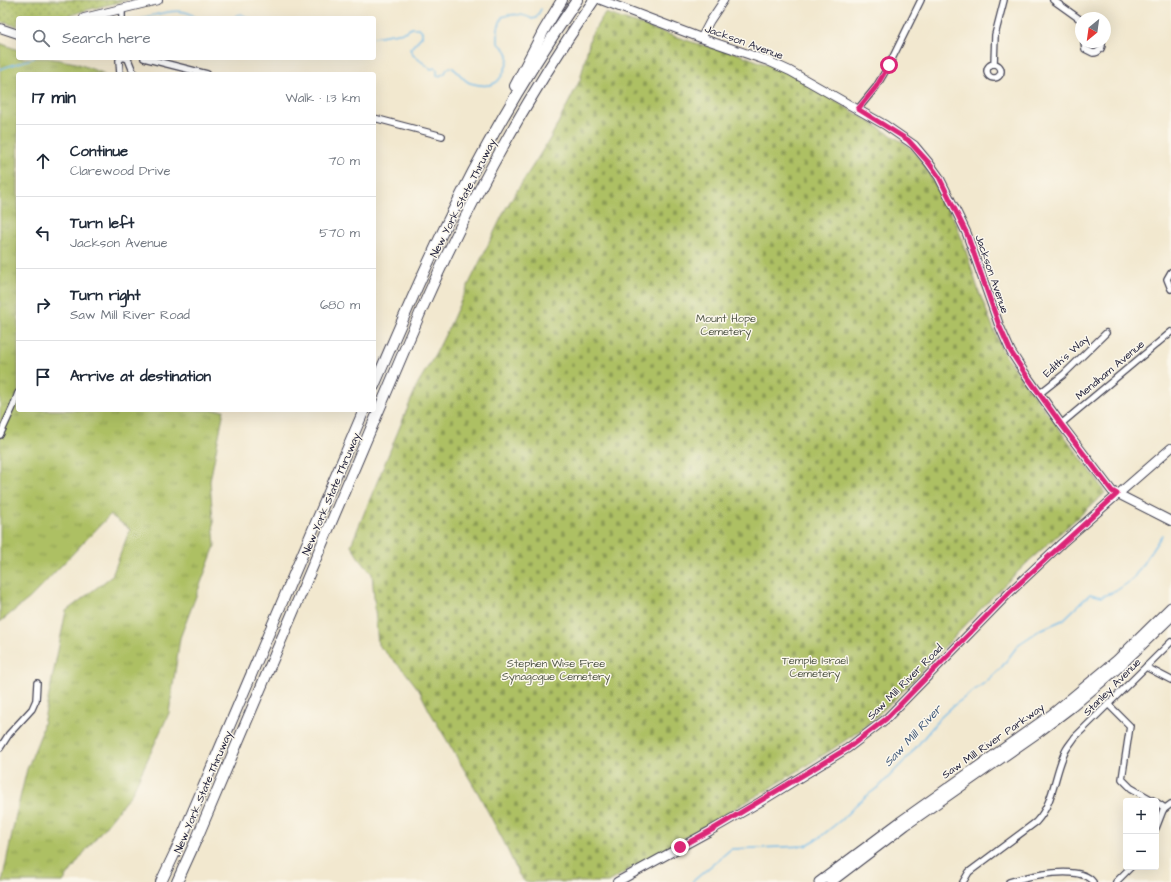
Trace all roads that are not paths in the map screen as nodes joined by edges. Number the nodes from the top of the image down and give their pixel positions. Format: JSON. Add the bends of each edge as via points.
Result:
{"nodes":[{"id":1,"x":158,"y":0,"type":"edge"},
{"id":2,"x":562,"y":0,"type":"edge"},
{"id":3,"x":577,"y":0,"type":"edge"},
{"id":4,"x":594,"y":0,"type":"edge"},
{"id":5,"x":601,"y":0,"type":"edge"},
{"id":6,"x":724,"y":0,"type":"edge"},
{"id":7,"x":921,"y":0,"type":"edge"},
{"id":8,"x":1004,"y":0,"type":"edge"},
{"id":9,"x":1053,"y":0,"type":"edge"},
{"id":10,"x":1062,"y":2,"type":"edge"},
{"id":11,"x":122,"y":9,"type":"junction"},
{"id":12,"x":1075,"y":14,"type":"edge"},
{"id":13,"x":92,"y":16,"type":"edge"},
{"id":14,"x":122,"y":16,"type":"edge"},
{"id":15,"x":0,"y":28,"type":"edge"},
{"id":16,"x":16,"y":33,"type":"edge"},
{"id":17,"x":701,"y":38,"type":"junction"},
{"id":18,"x":1085,"y":48,"type":"edge"},
{"id":19,"x":1100,"y":48,"type":"edge"},
{"id":20,"x":119,"y":60,"type":"edge"},
{"id":21,"x":128,"y":60,"type":"edge"},
{"id":22,"x":152,"y":60,"type":"edge"},
{"id":23,"x":994,"y":64,"type":"dead end"},
{"id":24,"x":131,"y":67,"type":"junction"},
{"id":25,"x":122,"y":72,"type":"edge"},
{"id":26,"x":133,"y":72,"type":"edge"},
{"id":27,"x":199,"y":72,"type":"edge"},
{"id":28,"x":858,"y":109,"type":"junction"},
{"id":29,"x":376,"y":119,"type":"edge"},
{"id":30,"x":442,"y":136,"type":"dead end"},
{"id":31,"x":486,"y":147,"type":"junction"},
{"id":32,"x":1171,"y":272,"type":"edge"},
{"id":33,"x":1171,"y":289,"type":"edge"},
{"id":34,"x":1171,"y":332,"type":"edge"},
{"id":35,"x":1106,"y":333,"type":"dead end"},
{"id":36,"x":376,"y":381,"type":"edge"},
{"id":37,"x":1039,"y":394,"type":"junction"},
{"id":38,"x":16,"y":399,"type":"edge"},
{"id":39,"x":363,"y":412,"type":"edge"},
{"id":40,"x":1061,"y":424,"type":"junction"},
{"id":41,"x":0,"y":435,"type":"edge"},
{"id":42,"x":1171,"y":448,"type":"edge"},
{"id":43,"x":1117,"y":494,"type":"junction"},
{"id":44,"x":1171,"y":521,"type":"edge"},
{"id":45,"x":1171,"y":607,"type":"edge"},
{"id":46,"x":1171,"y":617,"type":"edge"},
{"id":47,"x":1171,"y":642,"type":"edge"},
{"id":48,"x":1146,"y":667,"type":"junction"},
{"id":49,"x":1171,"y":680,"type":"edge"},
{"id":50,"x":37,"y":682,"type":"dead end"},
{"id":51,"x":1108,"y":704,"type":"junction"},
{"id":52,"x":0,"y":748,"type":"edge"},
{"id":53,"x":1148,"y":798,"type":"edge"},
{"id":54,"x":1159,"y":804,"type":"edge"},
{"id":55,"x":1171,"y":804,"type":"edge"},
{"id":56,"x":1165,"y":808,"type":"junction"},
{"id":57,"x":1159,"y":821,"type":"edge"},
{"id":58,"x":1128,"y":870,"type":"edge"},
{"id":59,"x":161,"y":882,"type":"edge"},
{"id":60,"x":177,"y":882,"type":"edge"},
{"id":61,"x":617,"y":882,"type":"edge"},
{"id":62,"x":820,"y":882,"type":"edge"},
{"id":63,"x":830,"y":882,"type":"edge"},
{"id":64,"x":963,"y":882,"type":"edge"},
{"id":65,"x":1009,"y":882,"type":"edge"},
{"id":66,"x":1094,"y":882,"type":"edge"},
{"id":67,"x":1116,"y":882,"type":"edge"}],
"edges":[{"from":1,"to":11,"type":"main road"},
{"from":2,"to":31,"type":"highway","via":[[520,76]]},
{"from":3,"to":31,"type":"highway","name":"New York State Thruway","via":[[527,76]]},
{"from":4,"to":60,"type":"highway","name":"New York State Thruway","via":[[516,123],[483,182],[447,256]]},
{"from":5,"to":17,"type":"main road","name":"Jackson Avenue"},
{"from":6,"to":17,"type":"street"},
{"from":7,"to":28,"type":"street","via":[[886,71]]},
{"from":8,"to":23,"type":"street","via":[[995,35]]},
{"from":9,"to":10,"type":"street"},
{"from":10,"to":12,"type":"street"},
{"from":11,"to":13,"type":"main road"},
{"from":11,"to":14,"type":"street"},
{"from":15,"to":16,"type":"main road"},
{"from":17,"to":28,"type":"main road","name":"Jackson Avenue","via":[[784,68]]},
{"from":18,"to":19,"type":"street","via":[[1093,53]]},
{"from":20,"to":25,"type":"street"},
{"from":21,"to":24,"type":"street"},
{"from":22,"to":27,"type":"street"},
{"from":24,"to":25,"type":"street"},
{"from":24,"to":26,"type":"street"},
{"from":28,"to":37,"type":"main road","name":"Jackson Avenue","via":[[908,140],[939,177],[967,234],[1004,338]]},
{"from":29,"to":30,"type":"street"},
{"from":31,"to":36,"type":"highway","name":"New York State Thruway","via":[[431,256]]},
{"from":32,"to":33,"type":"street","via":[[1168,279]]},
{"from":34,"to":40,"type":"street","name":"Mendham Avenue"},
{"from":35,"to":37,"type":"street","name":"Edith's Way"},
{"from":37,"to":40,"type":"main road","name":"Jackson Avenue"},
{"from":38,"to":41,"type":"street"},
{"from":39,"to":59,"type":"highway","name":"New York State Thruway"},
{"from":40,"to":43,"type":"main road","name":"Jackson Avenue","via":[[1112,491]]},
{"from":42,"to":43,"type":"main road","name":"Saw Mill River Road"},
{"from":43,"to":44,"type":"main road","name":"Jackson Avenue"},
{"from":43,"to":61,"type":"main road","name":"Saw Mill River Road","via":[[1009,593],[886,719],[848,748],[760,802]]},
{"from":45,"to":62,"type":"highway","name":"Saw Mill River Parkway","via":[[1116,660],[1057,710],[896,824]]},
{"from":46,"to":63,"type":"highway","name":"Saw Mill River Parkway","via":[[1118,668],[1072,707]]},
{"from":47,"to":48,"type":"street","name":"Stanley Avenue"},
{"from":48,"to":49,"type":"street"},
{"from":48,"to":51,"type":"street","name":"Stanley Avenue"},
{"from":50,"to":52,"type":"street","via":[[36,700],[32,709]]},
{"from":51,"to":53,"type":"street","via":[[1130,726],[1122,779]]},
{"from":51,"to":64,"type":"street","name":"Stanley Avenue","via":[[1068,747],[1055,786],[1040,818],[969,872]]},
{"from":54,"to":56,"type":"street"},
{"from":55,"to":56,"type":"street"},
{"from":56,"to":57,"type":"street"},
{"from":58,"to":67,"type":"street"},
{"from":65,"to":66,"type":"street","via":[[1034,875],[1063,873],[1085,875]]}]}
